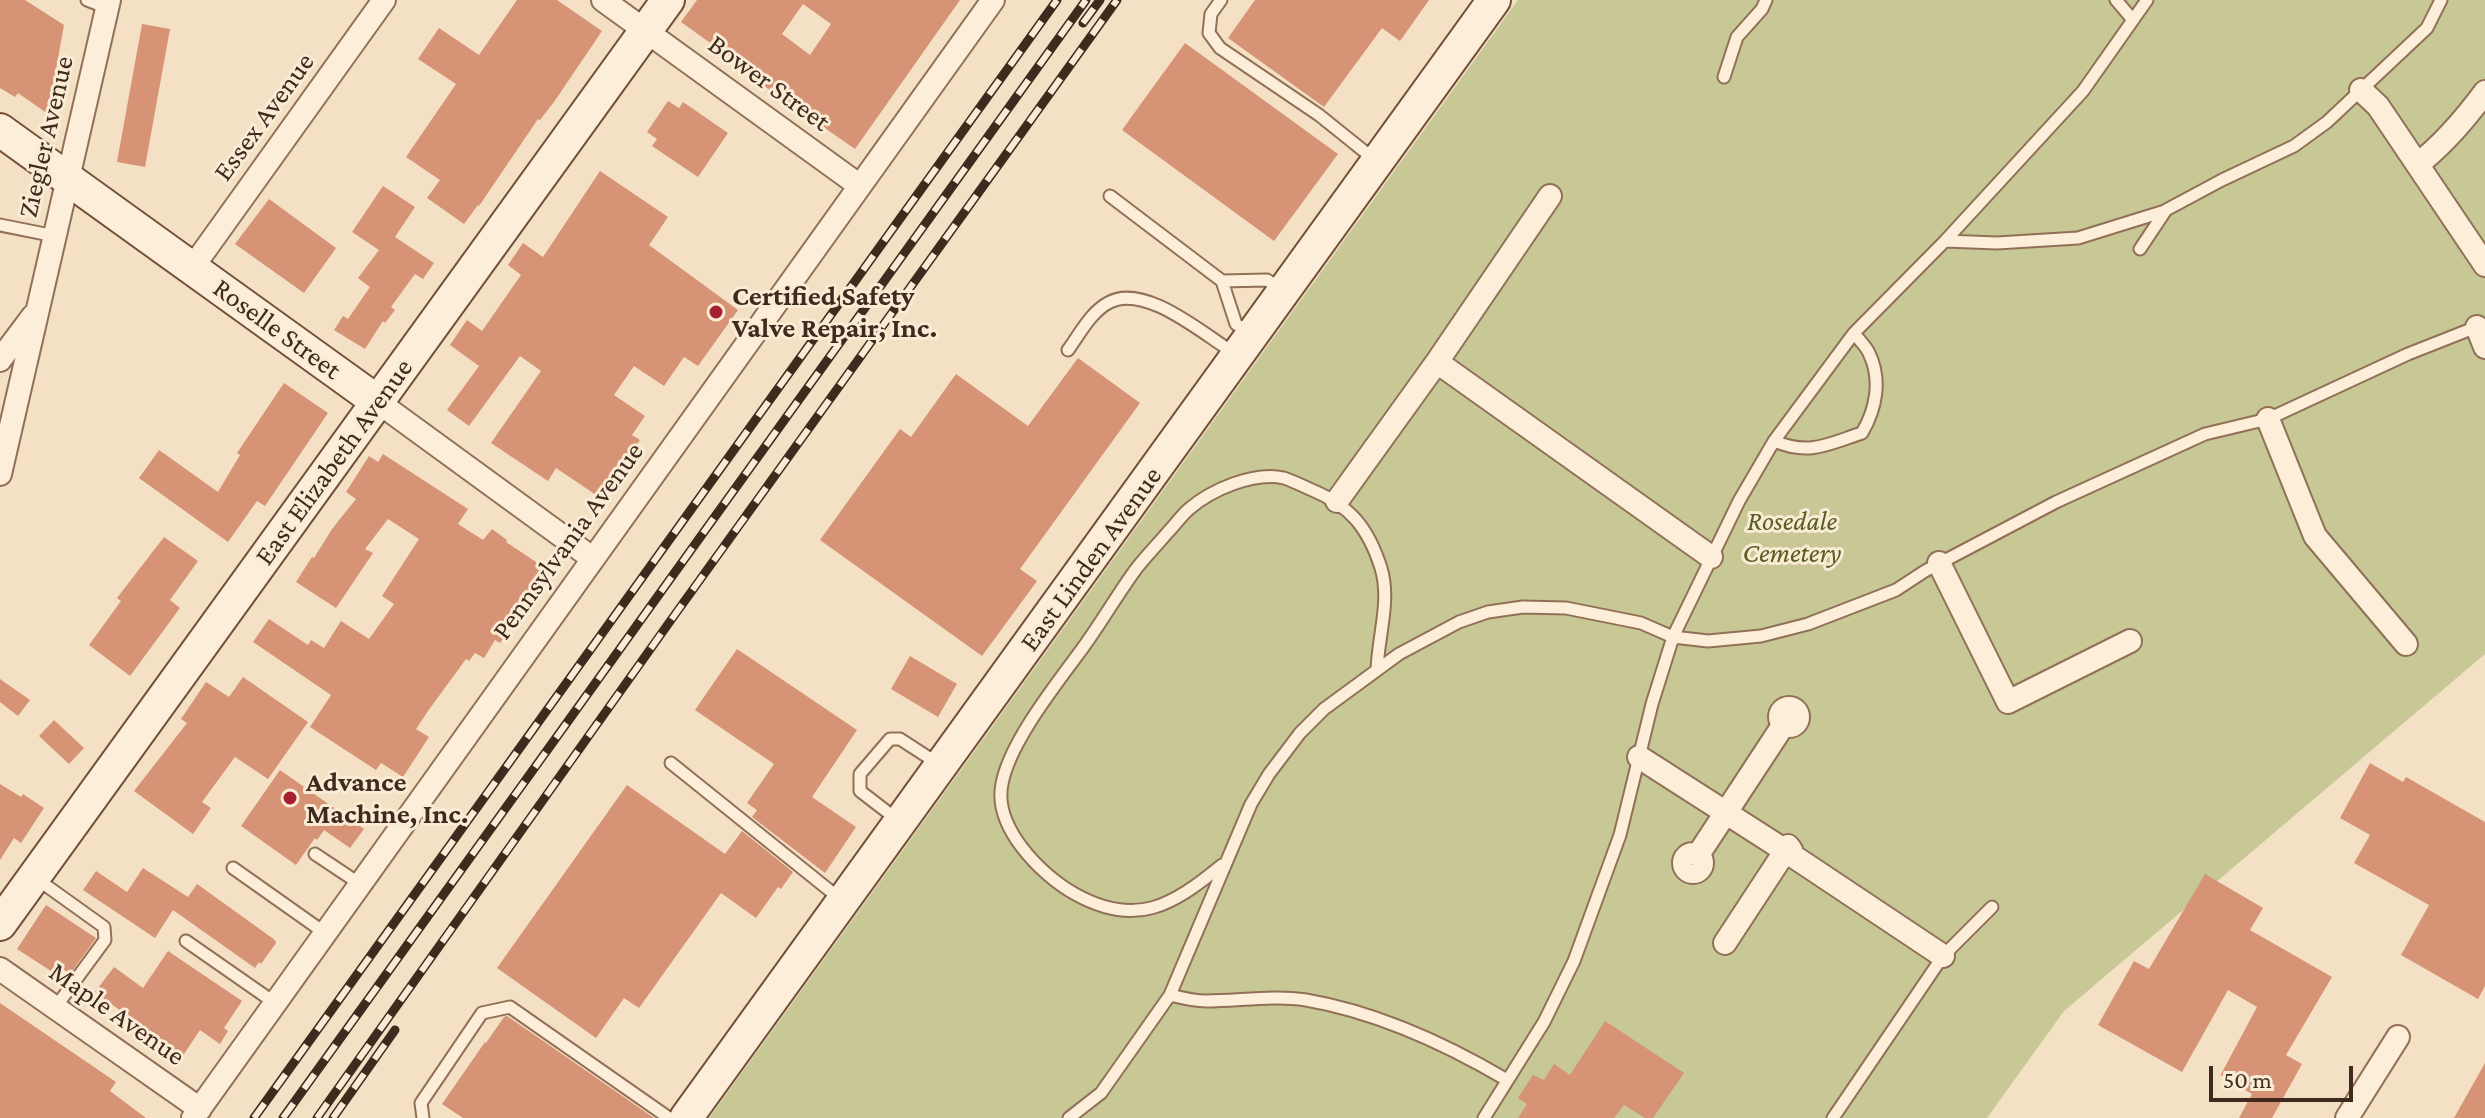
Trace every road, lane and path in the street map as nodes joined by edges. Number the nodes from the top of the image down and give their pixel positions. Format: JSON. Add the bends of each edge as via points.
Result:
{"nodes":[{"id":1,"x":384,"y":0,"type":"edge"},
{"id":2,"x":603,"y":0,"type":"edge"},
{"id":3,"x":668,"y":0,"type":"edge"},
{"id":4,"x":993,"y":0,"type":"edge"},
{"id":5,"x":1221,"y":0,"type":"edge"},
{"id":6,"x":1494,"y":0,"type":"edge"},
{"id":7,"x":1766,"y":0,"type":"edge"},
{"id":8,"x":2116,"y":0,"type":"edge"},
{"id":9,"x":2147,"y":0,"type":"edge"},
{"id":10,"x":2441,"y":0,"type":"edge"},
{"id":11,"x":101,"y":3,"type":"edge"},
{"id":12,"x":2133,"y":20,"type":"junction"},
{"id":13,"x":646,"y":31,"type":"junction"},
{"id":14,"x":1724,"y":77,"type":"dead end"},
{"id":15,"x":2361,"y":90,"type":"junction"},
{"id":16,"x":2485,"y":92,"type":"edge"},
{"id":17,"x":0,"y":130,"type":"edge"},
{"id":18,"x":1378,"y":162,"type":"junction"},
{"id":19,"x":2418,"y":164,"type":"junction"},
{"id":20,"x":67,"y":178,"type":"junction"},
{"id":21,"x":860,"y":186,"type":"junction"},
{"id":22,"x":1110,"y":196,"type":"dead end"},
{"id":23,"x":1550,"y":196,"type":"dead end"},
{"id":24,"x":2166,"y":210,"type":"junction"},
{"id":25,"x":0,"y":225,"type":"edge"},
{"id":26,"x":55,"y":236,"type":"junction"},
{"id":27,"x":1945,"y":241,"type":"junction"},
{"id":28,"x":2140,"y":249,"type":"dead end"},
{"id":29,"x":2485,"y":265,"type":"edge"},
{"id":30,"x":192,"y":268,"type":"junction"},
{"id":31,"x":1222,"y":281,"type":"junction"},
{"id":32,"x":1284,"y":291,"type":"junction"},
{"id":33,"x":40,"y":307,"type":"junction"},
{"id":34,"x":1854,"y":333,"type":"junction"},
{"id":35,"x":2482,"y":333,"type":"edge"},
{"id":36,"x":1245,"y":345,"type":"junction"},
{"id":37,"x":1068,"y":350,"type":"dead end"},
{"id":38,"x":0,"y":360,"type":"edge"},
{"id":39,"x":1437,"y":362,"type":"junction"},
{"id":40,"x":378,"y":402,"type":"junction"},
{"id":41,"x":2268,"y":419,"type":"junction"},
{"id":42,"x":1774,"y":441,"type":"junction"},
{"id":43,"x":0,"y":474,"type":"edge"},
{"id":44,"x":1337,"y":501,"type":"junction"},
{"id":45,"x":1711,"y":557,"type":"junction"},
{"id":46,"x":592,"y":558,"type":"junction"},
{"id":47,"x":1939,"y":563,"type":"junction"},
{"id":48,"x":1673,"y":637,"type":"junction"},
{"id":49,"x":2130,"y":641,"type":"dead end"},
{"id":50,"x":2406,"y":644,"type":"dead end"},
{"id":51,"x":1377,"y":670,"type":"junction"},
{"id":52,"x":1784,"y":724,"type":"dead end"},
{"id":53,"x":1639,"y":757,"type":"junction"},
{"id":54,"x":671,"y":763,"type":"dead end"},
{"id":55,"x":941,"y":766,"type":"junction"},
{"id":56,"x":1726,"y":812,"type":"junction"},
{"id":57,"x":900,"y":822,"type":"junction"},
{"id":58,"x":1784,"y":852,"type":"junction"},
{"id":59,"x":315,"y":854,"type":"dead end"},
{"id":60,"x":1698,"y":855,"type":"dead end"},
{"id":61,"x":1225,"y":863,"type":"junction"},
{"id":62,"x":233,"y":868,"type":"dead end"},
{"id":63,"x":34,"y":877,"type":"junction"},
{"id":64,"x":360,"y":884,"type":"junction"},
{"id":65,"x":843,"y":901,"type":"junction"},
{"id":66,"x":1992,"y":907,"type":"dead end"},
{"id":67,"x":0,"y":924,"type":"edge"},
{"id":68,"x":325,"y":933,"type":"junction"},
{"id":69,"x":186,"y":941,"type":"dead end"},
{"id":70,"x":1725,"y":943,"type":"dead end"},
{"id":71,"x":1943,"y":956,"type":"junction"},
{"id":72,"x":0,"y":969,"type":"edge"},
{"id":73,"x":1170,"y":995,"type":"junction"},
{"id":74,"x":275,"y":1003,"type":"junction"},
{"id":75,"x":55,"y":1008,"type":"junction"},
{"id":76,"x":2398,"y":1037,"type":"dead end"},
{"id":77,"x":1507,"y":1080,"type":"junction"},
{"id":78,"x":196,"y":1113,"type":"edge"},
{"id":79,"x":423,"y":1118,"type":"edge"},
{"id":80,"x":669,"y":1118,"type":"edge"},
{"id":81,"x":686,"y":1118,"type":"edge"},
{"id":82,"x":1069,"y":1118,"type":"edge"},
{"id":83,"x":1484,"y":1118,"type":"edge"},
{"id":84,"x":1833,"y":1118,"type":"edge"},
{"id":85,"x":2347,"y":1118,"type":"edge"}],
"edges":[{"from":1,"to":30,"type":"street","name":"Essex Avenue"},
{"from":2,"to":13,"type":"street","name":"Bower Street"},
{"from":3,"to":13,"type":"street","name":"East Elizabeth Avenue"},
{"from":4,"to":21,"type":"street","name":"Pennsylvania Avenue"},
{"from":5,"to":18,"type":"lane","via":[[1211,14],[1209,33],[1220,48]]},
{"from":6,"to":18,"type":"street","name":"East Linden Avenue"},
{"from":7,"to":14,"type":"lane","via":[[1737,37]]},
{"from":8,"to":12,"type":"lane"},
{"from":9,"to":12,"type":"lane"},
{"from":10,"to":15,"type":"lane","via":[[2427,28]]},
{"from":11,"to":20,"type":"street","name":"Ziegler Avenue"},
{"from":12,"to":27,"type":"lane","via":[[2083,91]]},
{"from":13,"to":21,"type":"street","name":"Bower Street"},
{"from":13,"to":40,"type":"street","name":"East Elizabeth Avenue"},
{"from":15,"to":19,"type":"street"},
{"from":15,"to":24,"type":"lane","via":[[2294,146]]},
{"from":16,"to":19,"type":"street"},
{"from":17,"to":20,"type":"street","name":"Roselle Street"},
{"from":18,"to":32,"type":"street","name":"East Linden Avenue"},
{"from":19,"to":29,"type":"street"},
{"from":20,"to":26,"type":"street","name":"Ziegler Avenue"},
{"from":20,"to":30,"type":"street","name":"Roselle Street"},
{"from":21,"to":46,"type":"street","name":"Pennsylvania Avenue"},
{"from":22,"to":31,"type":"lane"},
{"from":23,"to":39,"type":"street"},
{"from":24,"to":27,"type":"lane","via":[[2078,238]]},
{"from":24,"to":28,"type":"lane"},
{"from":25,"to":26,"type":"lane"},
{"from":26,"to":33,"type":"street","name":"Ziegler Avenue"},
{"from":27,"to":34,"type":"lane"},
{"from":30,"to":40,"type":"street","name":"Roselle Street"},
{"from":31,"to":32,"type":"lane","via":[[1267,280]]},
{"from":31,"to":36,"type":"lane"},
{"from":32,"to":36,"type":"street","name":"East Linden Avenue"},
{"from":33,"to":38,"type":"street"},
{"from":33,"to":43,"type":"street","name":"Ziegler Avenue"},
{"from":34,"to":42,"type":"lane"},
{"from":34,"to":42,"type":"lane","via":[[1869,353],[1877,387],[1862,433],[1809,450]]},
{"from":35,"to":41,"type":"lane","via":[[2408,354]]},
{"from":36,"to":37,"type":"lane","via":[[1153,301],[1135,298],[1107,303]]},
{"from":36,"to":55,"type":"street","name":"East Linden Avenue"},
{"from":39,"to":44,"type":"street"},
{"from":39,"to":45,"type":"street"},
{"from":40,"to":46,"type":"street","name":"Roselle Street"},
{"from":40,"to":63,"type":"street","name":"East Elizabeth Avenue"},
{"from":41,"to":47,"type":"lane","via":[[2205,434]]},
{"from":41,"to":50,"type":"street","via":[[2315,536]]},
{"from":42,"to":45,"type":"lane"},
{"from":44,"to":51,"type":"lane","via":[[1362,526],[1381,567],[1385,588]]},
{"from":44,"to":61,"type":"lane","via":[[1281,478],[1243,479],[1188,510],[1137,567],[1016,745],[1001,784],[1012,834],[1051,880],[1098,906],[1126,911],[1161,907]]},
{"from":45,"to":48,"type":"lane"},
{"from":46,"to":64,"type":"street","name":"Pennsylvania Avenue"},
{"from":47,"to":48,"type":"lane","via":[[1896,590],[1808,624],[1761,636],[1708,641]]},
{"from":47,"to":49,"type":"street","via":[[2008,702]]},
{"from":48,"to":51,"type":"lane","via":[[1602,614],[1523,607],[1459,622]]},
{"from":48,"to":53,"type":"lane"},
{"from":51,"to":61,"type":"lane","via":[[1300,733],[1251,804]]},
{"from":52,"to":56,"type":"street"},
{"from":53,"to":56,"type":"street"},
{"from":53,"to":77,"type":"lane","via":[[1620,835],[1574,961]]},
{"from":54,"to":65,"type":"lane"},
{"from":55,"to":57,"type":"street","name":"East Linden Avenue"},
{"from":55,"to":57,"type":"lane","via":[[900,739],[890,739],[860,774],[860,791]]},
{"from":56,"to":58,"type":"street"},
{"from":56,"to":60,"type":"street"},
{"from":57,"to":65,"type":"street","name":"East Linden Avenue"},
{"from":58,"to":70,"type":"street"},
{"from":58,"to":71,"type":"street"},
{"from":59,"to":64,"type":"lane"},
{"from":61,"to":73,"type":"lane"},
{"from":62,"to":68,"type":"lane"},
{"from":63,"to":67,"type":"street","name":"East Elizabeth Avenue"},
{"from":63,"to":75,"type":"lane","via":[[106,933]]},
{"from":64,"to":68,"type":"street","name":"Pennsylvania Avenue"},
{"from":65,"to":81,"type":"street","name":"East Linden Avenue"},
{"from":66,"to":71,"type":"lane"},
{"from":68,"to":74,"type":"street","name":"Pennsylvania Avenue"},
{"from":69,"to":74,"type":"lane"},
{"from":71,"to":84,"type":"lane"},
{"from":72,"to":75,"type":"street","name":"Maple Avenue"},
{"from":73,"to":77,"type":"lane","via":[[1202,1001],[1303,1000],[1341,1009],[1408,1031]]},
{"from":73,"to":82,"type":"lane","via":[[1101,1093]]},
{"from":74,"to":78,"type":"street","name":"Pennsylvania Avenue"},
{"from":75,"to":78,"type":"street","name":"Maple Avenue"},
{"from":76,"to":85,"type":"street"},
{"from":77,"to":83,"type":"lane"},
{"from":79,"to":80,"type":"lane","via":[[421,1103],[482,1013],[510,1007]]}]}
